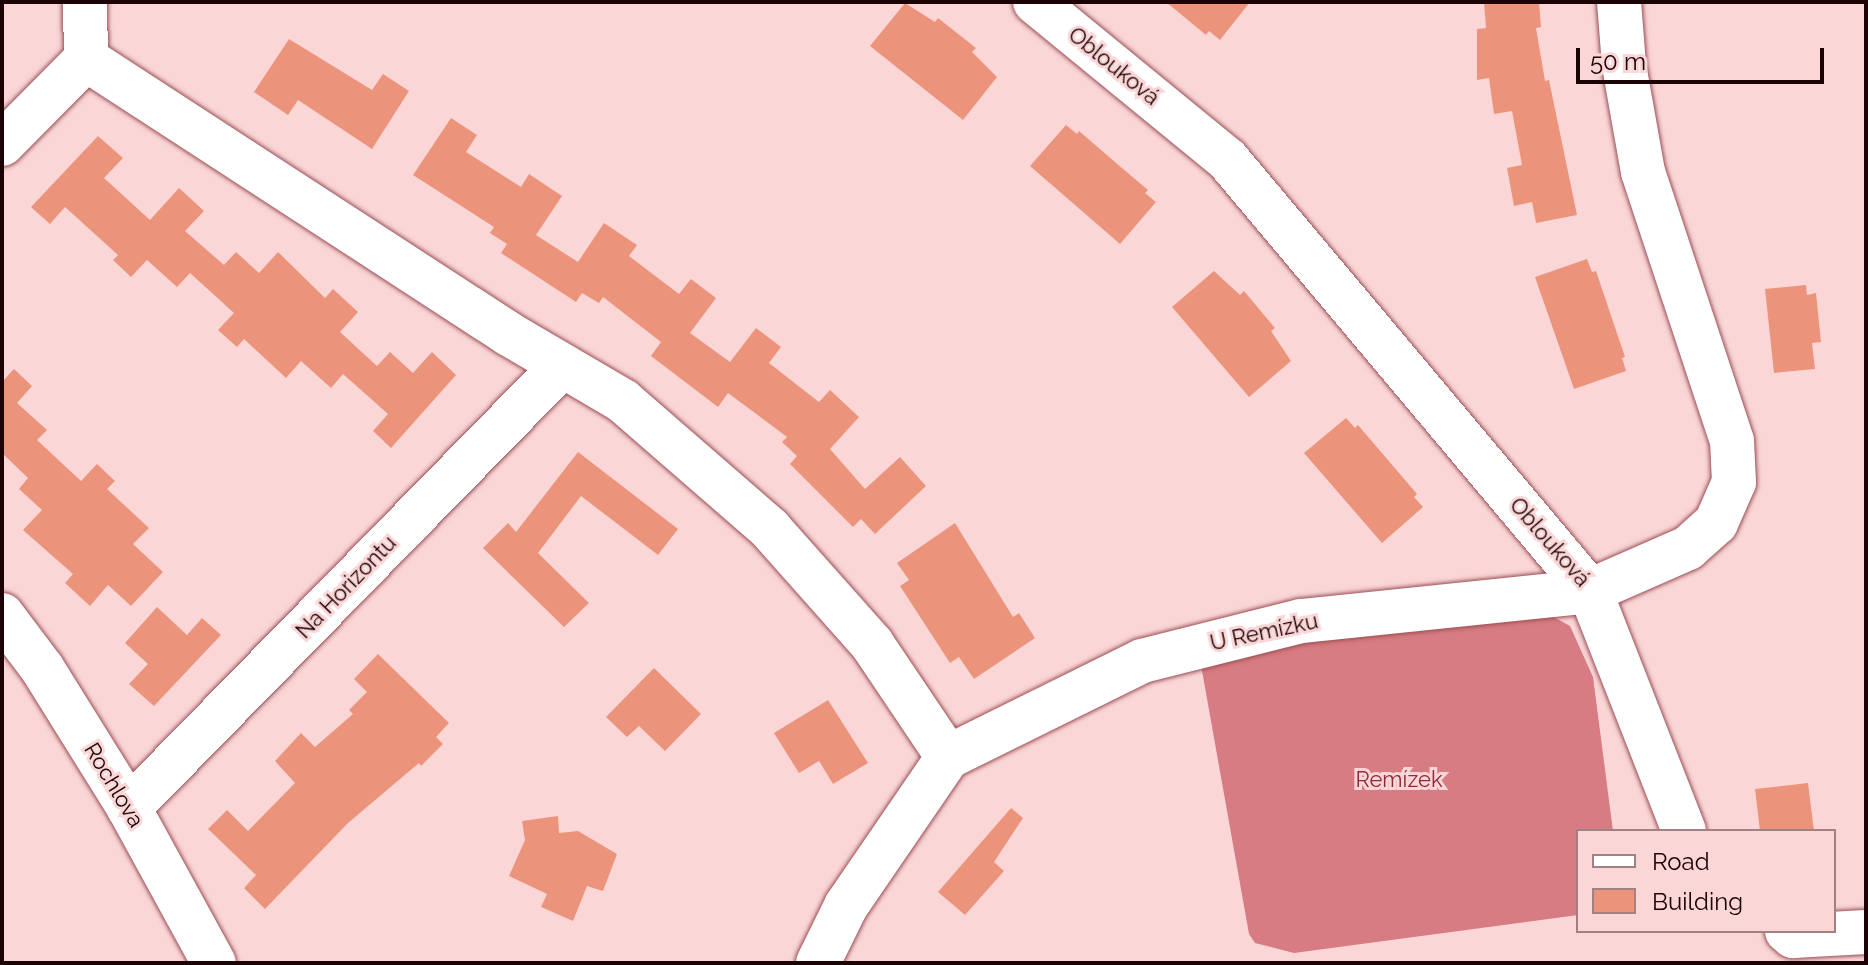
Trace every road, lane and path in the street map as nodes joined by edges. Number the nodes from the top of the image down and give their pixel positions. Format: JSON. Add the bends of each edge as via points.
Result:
{"nodes":[{"id":1,"x":85,"y":2,"type":"edge"},
{"id":2,"x":1035,"y":2,"type":"edge"},
{"id":3,"x":1619,"y":2,"type":"edge"},
{"id":4,"x":86,"y":59,"type":"junction"},
{"id":5,"x":2,"y":144,"type":"edge"},
{"id":6,"x":562,"y":366,"type":"junction"},
{"id":7,"x":1590,"y":591,"type":"junction"},
{"id":8,"x":2,"y":615,"type":"edge"},
{"id":9,"x":948,"y":757,"type":"junction"},
{"id":10,"x":129,"y":808,"type":"junction"},
{"id":11,"x":1683,"y":829,"type":"edge"},
{"id":12,"x":1866,"y":932,"type":"edge"},
{"id":13,"x":1789,"y":933,"type":"edge"},
{"id":14,"x":214,"y":963,"type":"edge"},
{"id":15,"x":818,"y":963,"type":"edge"}],
"edges":[{"from":1,"to":4,"type":"street"},
{"from":2,"to":7,"type":"street","name":"Oblouková","via":[[1227,159]]},
{"from":3,"to":7,"type":"street","name":"Oblouková","via":[[1643,172],[1732,441],[1734,482],[1716,523],[1688,548]]},
{"from":4,"to":5,"type":"street"},
{"from":4,"to":6,"type":"street"},
{"from":6,"to":9,"type":"street","via":[[623,401],[770,529],[872,644]]},
{"from":6,"to":10,"type":"street","name":"Na Horizontu"},
{"from":7,"to":9,"type":"street","name":"U Remízku","via":[[1301,621],[1142,661]]},
{"from":7,"to":11,"type":"street"},
{"from":8,"to":10,"type":"street","name":"Rochlova","via":[[42,668]]},
{"from":9,"to":15,"type":"street","name":"U Remízku","via":[[846,906]]},
{"from":10,"to":14,"type":"street","name":"Rochlova"},
{"from":12,"to":13,"type":"street"}]}
